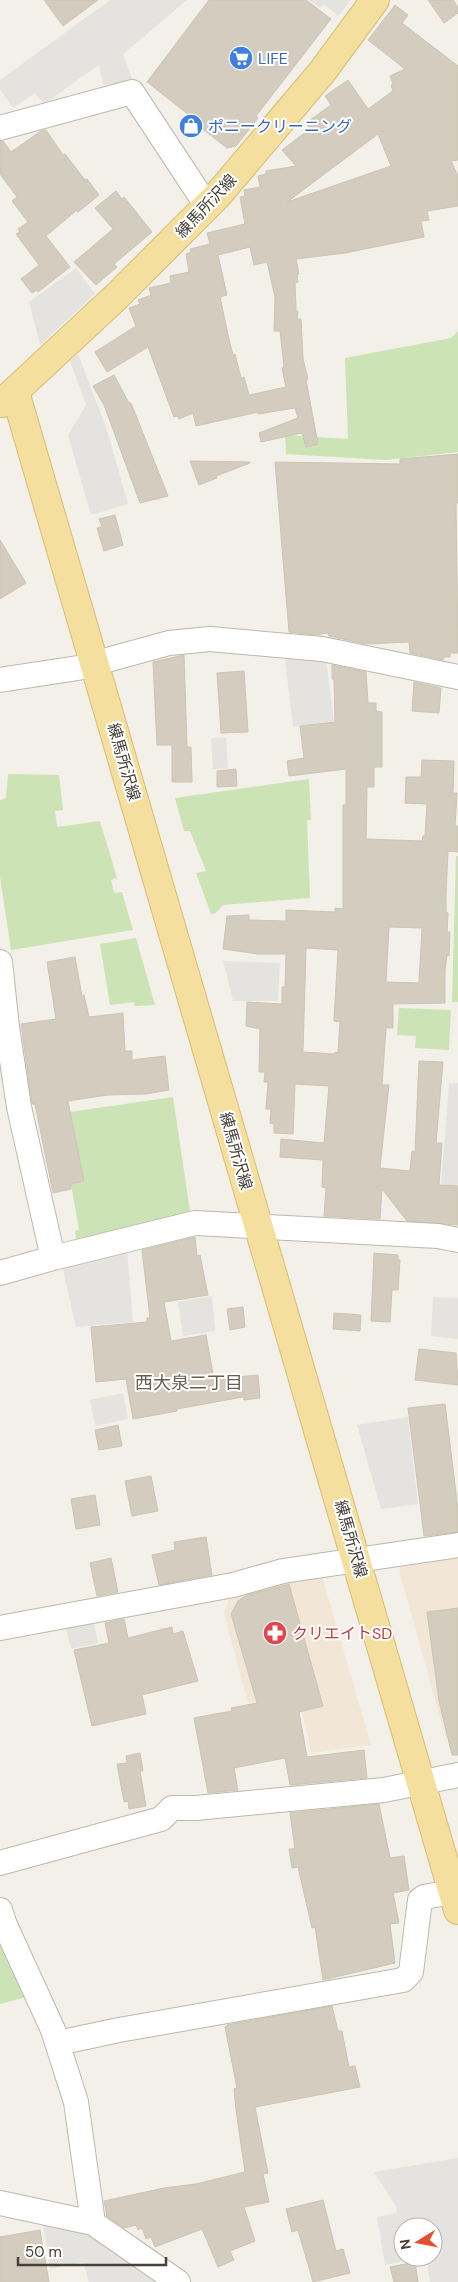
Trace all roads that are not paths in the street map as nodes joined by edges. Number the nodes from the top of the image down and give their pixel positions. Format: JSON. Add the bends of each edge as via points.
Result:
{"nodes":[{"id":1,"x":376,"y":0,"type":"edge"},
{"id":2,"x":0,"y":128,"type":"edge"},
{"id":3,"x":207,"y":206,"type":"junction"},
{"id":4,"x":8,"y":398,"type":"edge"},
{"id":5,"x":95,"y":663,"type":"junction"},
{"id":6,"x":458,"y":678,"type":"edge"},
{"id":7,"x":0,"y":681,"type":"edge"},
{"id":8,"x":0,"y":962,"type":"edge"},
{"id":9,"x":257,"y":1226,"type":"junction"},
{"id":10,"x":458,"y":1240,"type":"edge"},
{"id":11,"x":53,"y":1258,"type":"junction"},
{"id":12,"x":0,"y":1273,"type":"edge"},
{"id":13,"x":458,"y":1545,"type":"edge"},
{"id":14,"x":356,"y":1559,"type":"junction"},
{"id":15,"x":0,"y":1628,"type":"edge"},
{"id":16,"x":458,"y":1775,"type":"edge"},
{"id":17,"x":420,"y":1781,"type":"junction"},
{"id":18,"x":0,"y":1864,"type":"edge"},
{"id":19,"x":456,"y":1897,"type":"edge"},
{"id":20,"x":0,"y":1910,"type":"edge"},
{"id":21,"x":58,"y":2043,"type":"junction"},
{"id":22,"x":0,"y":2203,"type":"edge"},
{"id":23,"x":93,"y":2223,"type":"junction"},
{"id":24,"x":178,"y":2282,"type":"edge"}],
"edges":[{"from":1,"to":3,"type":"main road","name":"練馬所沢線","via":[[322,72]]},
{"from":2,"to":3,"type":"street","via":[[132,92]]},
{"from":3,"to":4,"type":"main road","name":"練馬所沢線"},
{"from":4,"to":5,"type":"main road","name":"練馬所沢線"},
{"from":5,"to":6,"type":"street","via":[[169,643],[210,639],[322,649]]},
{"from":5,"to":7,"type":"street"},
{"from":5,"to":9,"type":"main road","name":"練馬所沢線"},
{"from":8,"to":11,"type":"street","via":[[19,1107]]},
{"from":9,"to":10,"type":"street","via":[[438,1236]]},
{"from":9,"to":11,"type":"street","via":[[195,1223]]},
{"from":9,"to":14,"type":"main road","name":"練馬所沢線"},
{"from":11,"to":12,"type":"street"},
{"from":13,"to":14,"type":"street"},
{"from":14,"to":15,"type":"street"},
{"from":14,"to":17,"type":"main road","name":"練馬所沢線"},
{"from":16,"to":17,"type":"street"},
{"from":17,"to":18,"type":"street","via":[[384,1790],[172,1808],[161,1819]]},
{"from":17,"to":19,"type":"main road","name":"練馬所沢線"},
{"from":19,"to":21,"type":"street","via":[[424,1897],[420,1900],[411,1972],[403,1980]]},
{"from":20,"to":21,"type":"street"},
{"from":21,"to":23,"type":"street","via":[[76,2102]]},
{"from":22,"to":23,"type":"street"},
{"from":23,"to":24,"type":"street"}]}
